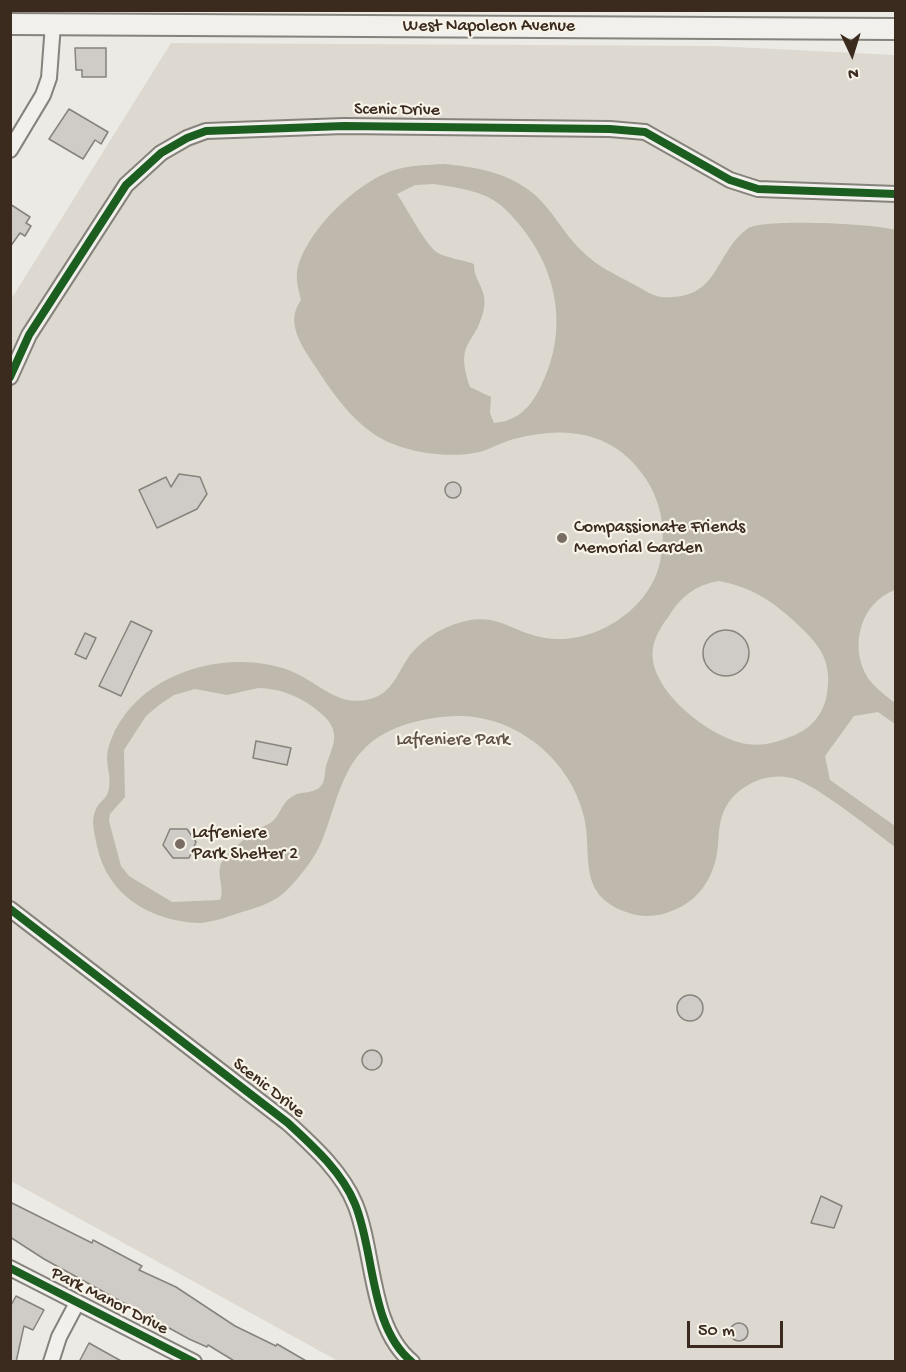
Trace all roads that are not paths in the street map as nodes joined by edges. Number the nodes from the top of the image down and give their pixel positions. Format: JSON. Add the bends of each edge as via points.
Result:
{"nodes":[{"id":1,"x":238,"y":10,"type":"edge"},
{"id":2,"x":299,"y":10,"type":"edge"},
{"id":3,"x":10,"y":24,"type":"edge"},
{"id":4,"x":53,"y":24,"type":"junction"},
{"id":5,"x":214,"y":25,"type":"junction"},
{"id":6,"x":332,"y":26,"type":"junction"},
{"id":7,"x":896,"y":29,"type":"edge"},
{"id":8,"x":12,"y":142,"type":"edge"},
{"id":9,"x":896,"y":194,"type":"edge"},
{"id":10,"x":10,"y":377,"type":"edge"},
{"id":11,"x":10,"y":909,"type":"edge"},
{"id":12,"x":10,"y":1268,"type":"edge"},
{"id":13,"x":77,"y":1303,"type":"junction"},
{"id":14,"x":51,"y":1362,"type":"edge"},
{"id":15,"x":194,"y":1362,"type":"edge"},
{"id":16,"x":412,"y":1362,"type":"edge"}],
"edges":[{"from":1,"to":5,"type":"main road"},
{"from":2,"to":6,"type":"main road"},
{"from":3,"to":4,"type":"main road","name":"West Napoleon Avenue"},
{"from":4,"to":5,"type":"main road","name":"West Napoleon Avenue"},
{"from":4,"to":8,"type":"street","via":[[49,78],[43,95]]},
{"from":5,"to":6,"type":"main road","name":"West Napoleon Avenue"},
{"from":6,"to":7,"type":"main road","name":"West Napoleon Avenue"},
{"from":9,"to":10,"type":"street","name":"Scenic Drive","via":[[758,189],[730,180],[645,132],[344,126],[206,131],[161,153],[126,185],[29,335]]},
{"from":11,"to":16,"type":"street","name":"Scenic Drive","via":[[288,1123],[325,1157],[355,1204],[385,1324],[400,1352]]},
{"from":12,"to":13,"type":"street","name":"Park Manor Drive"},
{"from":13,"to":14,"type":"street"},
{"from":13,"to":15,"type":"street","name":"Park Manor Drive"}]}
